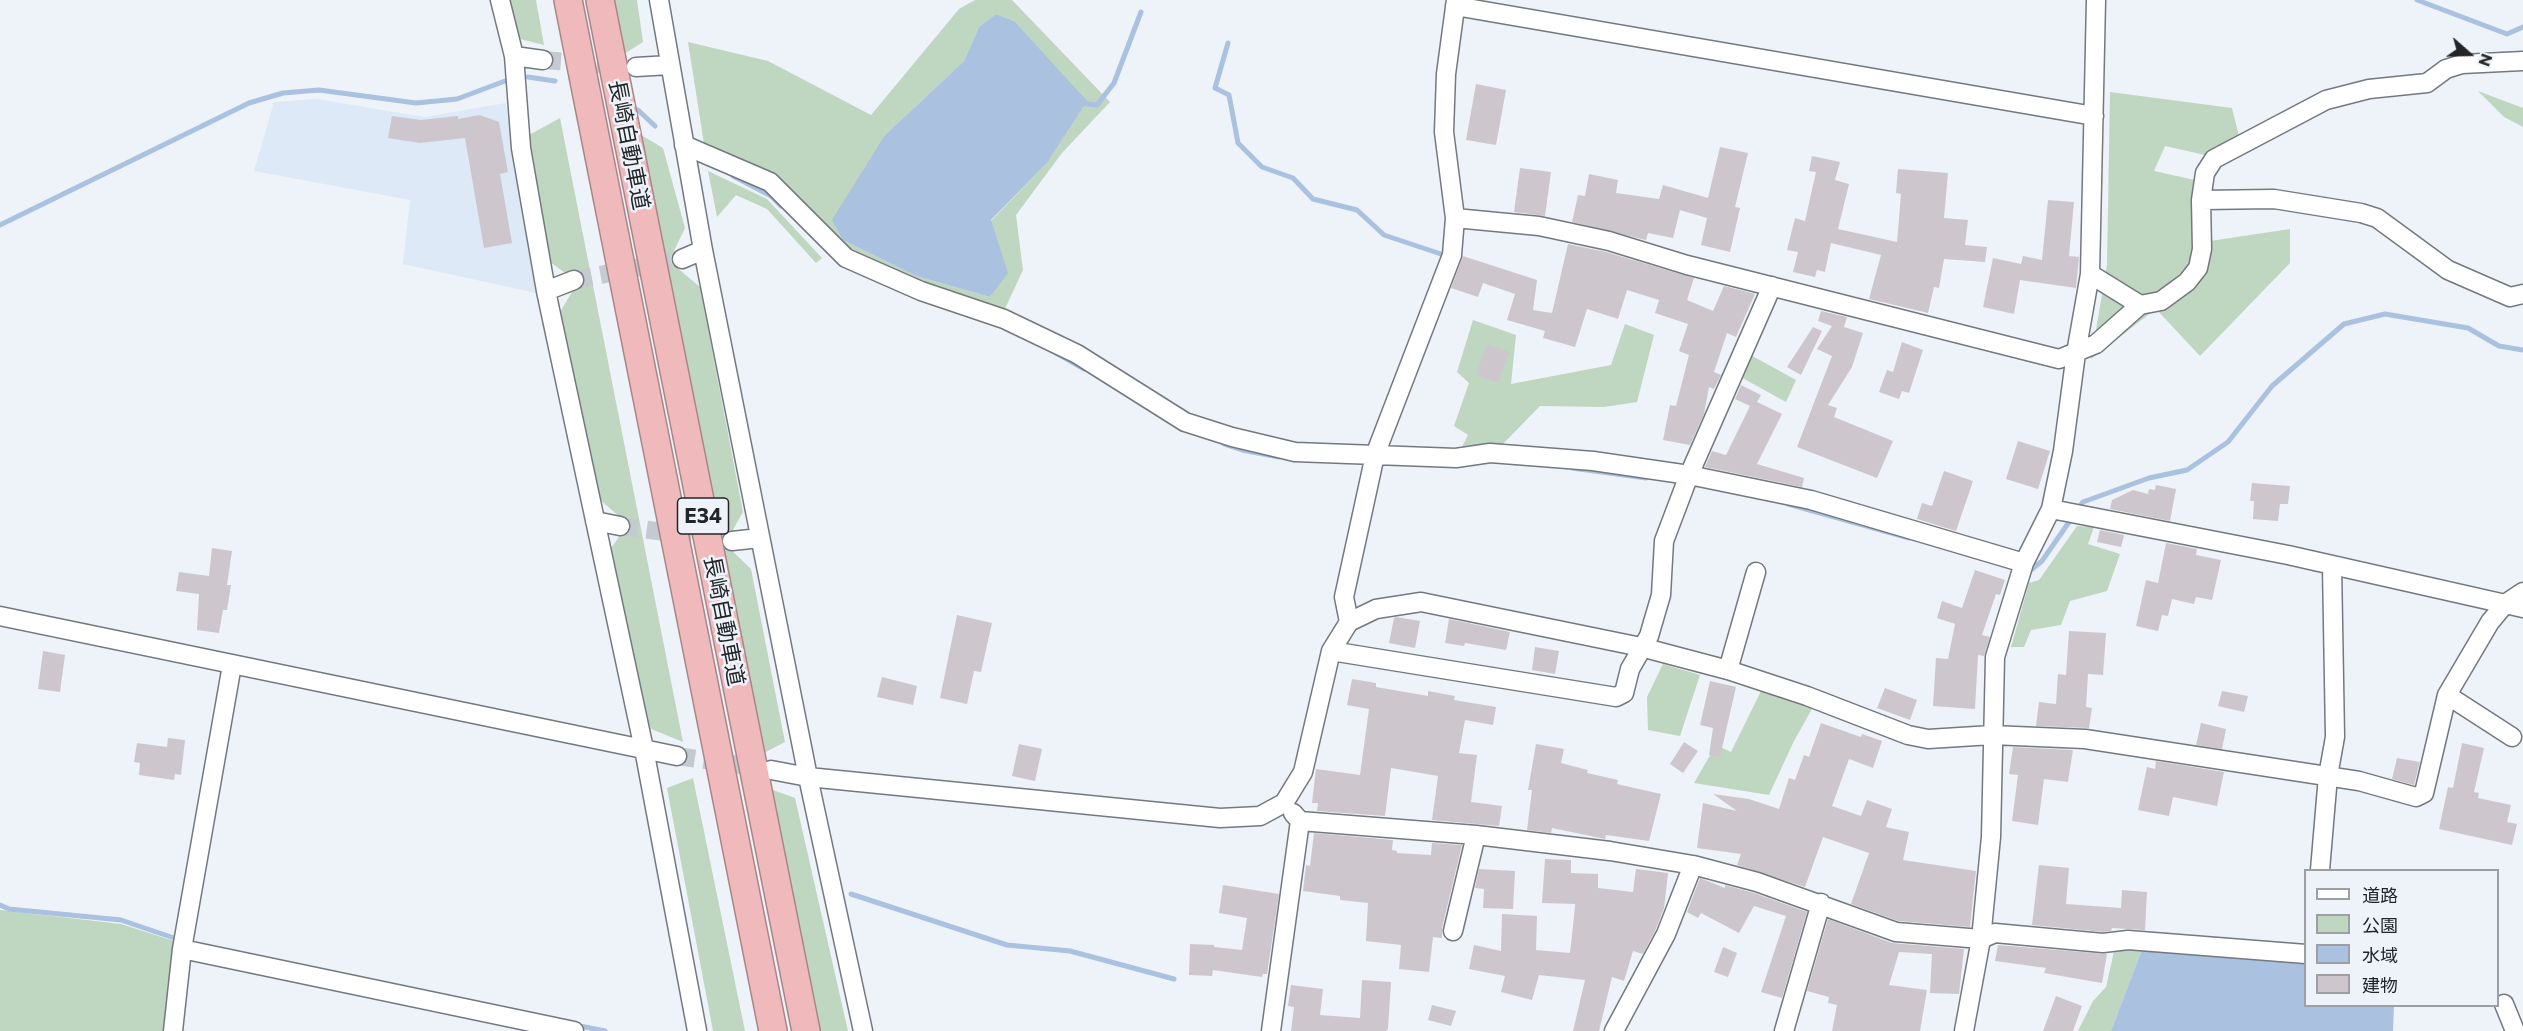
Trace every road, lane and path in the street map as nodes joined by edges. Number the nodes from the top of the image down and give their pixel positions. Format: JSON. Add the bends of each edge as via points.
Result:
{"nodes":[{"id":1,"x":500,"y":0,"type":"edge"},
{"id":2,"x":568,"y":0,"type":"edge"},
{"id":3,"x":600,"y":0,"type":"edge"},
{"id":4,"x":659,"y":0,"type":"edge"},
{"id":5,"x":2096,"y":0,"type":"edge"},
{"id":6,"x":1455,"y":3,"type":"edge"},
{"id":7,"x":514,"y":56,"type":"junction"},
{"id":8,"x":543,"y":60,"type":"tunnel mouth"},
{"id":9,"x":2523,"y":61,"type":"edge"},
{"id":10,"x":670,"y":65,"type":"junction"},
{"id":11,"x":636,"y":67,"type":"tunnel mouth"},
{"id":12,"x":2094,"y":116,"type":"junction"},
{"id":13,"x":684,"y":145,"type":"junction"},
{"id":14,"x":2201,"y":200,"type":"junction"},
{"id":15,"x":1455,"y":218,"type":"junction"},
{"id":16,"x":703,"y":250,"type":"junction"},
{"id":17,"x":682,"y":259,"type":"tunnel mouth"},
{"id":18,"x":2090,"y":274,"type":"junction"},
{"id":19,"x":574,"y":280,"type":"tunnel mouth"},
{"id":20,"x":1772,"y":286,"type":"junction"},
{"id":21,"x":546,"y":291,"type":"junction"},
{"id":22,"x":2523,"y":294,"type":"edge"},
{"id":23,"x":2140,"y":305,"type":"junction"},
{"id":24,"x":2076,"y":353,"type":"junction"},
{"id":25,"x":1375,"y":455,"type":"junction"},
{"id":26,"x":1685,"y":483,"type":"junction"},
{"id":27,"x":2057,"y":510,"type":"junction"},
{"id":28,"x":595,"y":521,"type":"junction"},
{"id":29,"x":620,"y":526,"type":"tunnel mouth"},
{"id":30,"x":760,"y":538,"type":"junction"},
{"id":31,"x":732,"y":542,"type":"tunnel mouth"},
{"id":32,"x":2024,"y":563,"type":"junction"},
{"id":33,"x":2332,"y":566,"type":"junction"},
{"id":34,"x":1756,"y":572,"type":"dead end"},
{"id":35,"x":2523,"y":592,"type":"edge"},
{"id":36,"x":2514,"y":606,"type":"edge"},
{"id":37,"x":0,"y":616,"type":"edge"},
{"id":38,"x":1349,"y":622,"type":"junction"},
{"id":39,"x":1641,"y":647,"type":"junction"},
{"id":40,"x":1331,"y":651,"type":"junction"},
{"id":41,"x":232,"y":665,"type":"junction"},
{"id":42,"x":1728,"y":670,"type":"junction"},
{"id":43,"x":2447,"y":695,"type":"junction"},
{"id":44,"x":1992,"y":735,"type":"junction"},
{"id":45,"x":2511,"y":737,"type":"dead end"},
{"id":46,"x":645,"y":749,"type":"junction"},
{"id":47,"x":677,"y":756,"type":"tunnel mouth"},
{"id":48,"x":771,"y":770,"type":"tunnel mouth"},
{"id":49,"x":2328,"y":776,"type":"junction"},
{"id":50,"x":808,"y":777,"type":"junction"},
{"id":51,"x":1284,"y":802,"type":"junction"},
{"id":52,"x":1300,"y":821,"type":"junction"},
{"id":53,"x":1476,"y":835,"type":"junction"},
{"id":54,"x":1693,"y":865,"type":"junction"},
{"id":55,"x":2320,"y":869,"type":"edge"},
{"id":56,"x":1821,"y":903,"type":"junction"},
{"id":57,"x":1453,"y":931,"type":"dead end"},
{"id":58,"x":1981,"y":939,"type":"junction"},
{"id":59,"x":183,"y":949,"type":"junction"},
{"id":60,"x":2304,"y":954,"type":"edge"},
{"id":61,"x":2501,"y":1003,"type":"edge"},
{"id":62,"x":2523,"y":1007,"type":"edge"},
{"id":63,"x":173,"y":1031,"type":"edge"},
{"id":64,"x":574,"y":1031,"type":"edge"},
{"id":65,"x":697,"y":1031,"type":"edge"},
{"id":66,"x":773,"y":1031,"type":"edge"},
{"id":67,"x":806,"y":1031,"type":"edge"},
{"id":68,"x":863,"y":1031,"type":"edge"},
{"id":69,"x":1271,"y":1031,"type":"edge"},
{"id":70,"x":1614,"y":1031,"type":"edge"},
{"id":71,"x":1784,"y":1031,"type":"edge"},
{"id":72,"x":1964,"y":1031,"type":"edge"},
{"id":73,"x":2515,"y":1031,"type":"edge"}],
"edges":[{"from":1,"to":7,"type":"street"},
{"from":2,"to":66,"type":"highway","name":"長崎自動車道","number":"E34"},
{"from":3,"to":67,"type":"highway","name":"長崎自動車道","number":"E34"},
{"from":4,"to":10,"type":"street"},
{"from":5,"to":12,"type":"street"},
{"from":6,"to":12,"type":"street"},
{"from":6,"to":15,"type":"street","via":[[1444,132]]},
{"from":7,"to":8,"type":"street"},
{"from":7,"to":21,"type":"street","via":[[520,148]]},
{"from":9,"to":14,"type":"street","via":[[2462,64],[2446,69],[2427,83],[2369,89],[2326,100],[2214,159],[2205,173]]},
{"from":10,"to":11,"type":"street"},
{"from":10,"to":13,"type":"street"},
{"from":12,"to":18,"type":"street"},
{"from":13,"to":16,"type":"street"},
{"from":13,"to":25,"type":"street","via":[[771,182],[846,258],[921,291],[1004,319],[1077,354],[1185,422],[1295,452]]},
{"from":14,"to":22,"type":"street","via":[[2274,199],[2361,213],[2378,218],[2448,270],[2511,297]]},
{"from":14,"to":23,"type":"street","via":[[2202,249],[2198,268],[2187,282],[2161,301]]},
{"from":15,"to":20,"type":"street","via":[[1539,226],[1598,238]]},
{"from":15,"to":25,"type":"street","via":[[1452,255]]},
{"from":16,"to":17,"type":"street"},
{"from":16,"to":30,"type":"street"},
{"from":18,"to":23,"type":"street"},
{"from":18,"to":24,"type":"street"},
{"from":19,"to":21,"type":"street"},
{"from":20,"to":24,"type":"street","via":[[2059,359]]},
{"from":20,"to":26,"type":"street"},
{"from":21,"to":28,"type":"street"},
{"from":23,"to":24,"type":"street","via":[[2096,344]]},
{"from":24,"to":27,"type":"street"},
{"from":25,"to":26,"type":"street","via":[[1456,458],[1490,453],[1593,461]]},
{"from":25,"to":38,"type":"street","via":[[1344,597]]},
{"from":26,"to":32,"type":"street","via":[[1811,501]]},
{"from":26,"to":39,"type":"street","via":[[1664,541],[1661,595],[1649,636]]},
{"from":27,"to":32,"type":"street"},
{"from":27,"to":33,"type":"street"},
{"from":28,"to":29,"type":"street"},
{"from":28,"to":46,"type":"street"},
{"from":30,"to":31,"type":"street"},
{"from":30,"to":50,"type":"street"},
{"from":32,"to":44,"type":"street","via":[[1995,657]]},
{"from":33,"to":36,"type":"street"},
{"from":33,"to":49,"type":"street","via":[[2336,737]]},
{"from":34,"to":42,"type":"street"},
{"from":35,"to":36,"type":"street"},
{"from":36,"to":43,"type":"street","via":[[2490,622]]},
{"from":37,"to":41,"type":"street"},
{"from":38,"to":39,"type":"street","via":[[1376,609],[1421,602]]},
{"from":38,"to":40,"type":"street"},
{"from":39,"to":40,"type":"street","via":[[1624,693],[1616,697]]},
{"from":39,"to":42,"type":"street"},
{"from":40,"to":51,"type":"street","via":[[1303,772]]},
{"from":41,"to":46,"type":"street"},
{"from":41,"to":59,"type":"street"},
{"from":42,"to":44,"type":"street","via":[[1908,735],[1928,739]]},
{"from":43,"to":45,"type":"street"},
{"from":43,"to":49,"type":"street","via":[[2424,793],[2416,797]]},
{"from":44,"to":49,"type":"street","via":[[2085,739]]},
{"from":44,"to":58,"type":"street","via":[[1991,837]]},
{"from":46,"to":47,"type":"street"},
{"from":46,"to":65,"type":"street"},
{"from":48,"to":50,"type":"street"},
{"from":49,"to":55,"type":"street"},
{"from":50,"to":51,"type":"street","via":[[1220,818],[1260,816]]},
{"from":50,"to":68,"type":"street"},
{"from":51,"to":52,"type":"street"},
{"from":52,"to":53,"type":"street"},
{"from":52,"to":69,"type":"street"},
{"from":53,"to":54,"type":"street"},
{"from":53,"to":57,"type":"street"},
{"from":54,"to":56,"type":"street"},
{"from":54,"to":70,"type":"street","via":[[1666,934]]},
{"from":56,"to":58,"type":"street","via":[[1896,932]]},
{"from":56,"to":71,"type":"street"},
{"from":58,"to":60,"type":"street","via":[[1995,933]]},
{"from":58,"to":72,"type":"street"},
{"from":59,"to":63,"type":"street"},
{"from":59,"to":64,"type":"street"},
{"from":61,"to":62,"type":"street"},
{"from":61,"to":73,"type":"street"}]}
